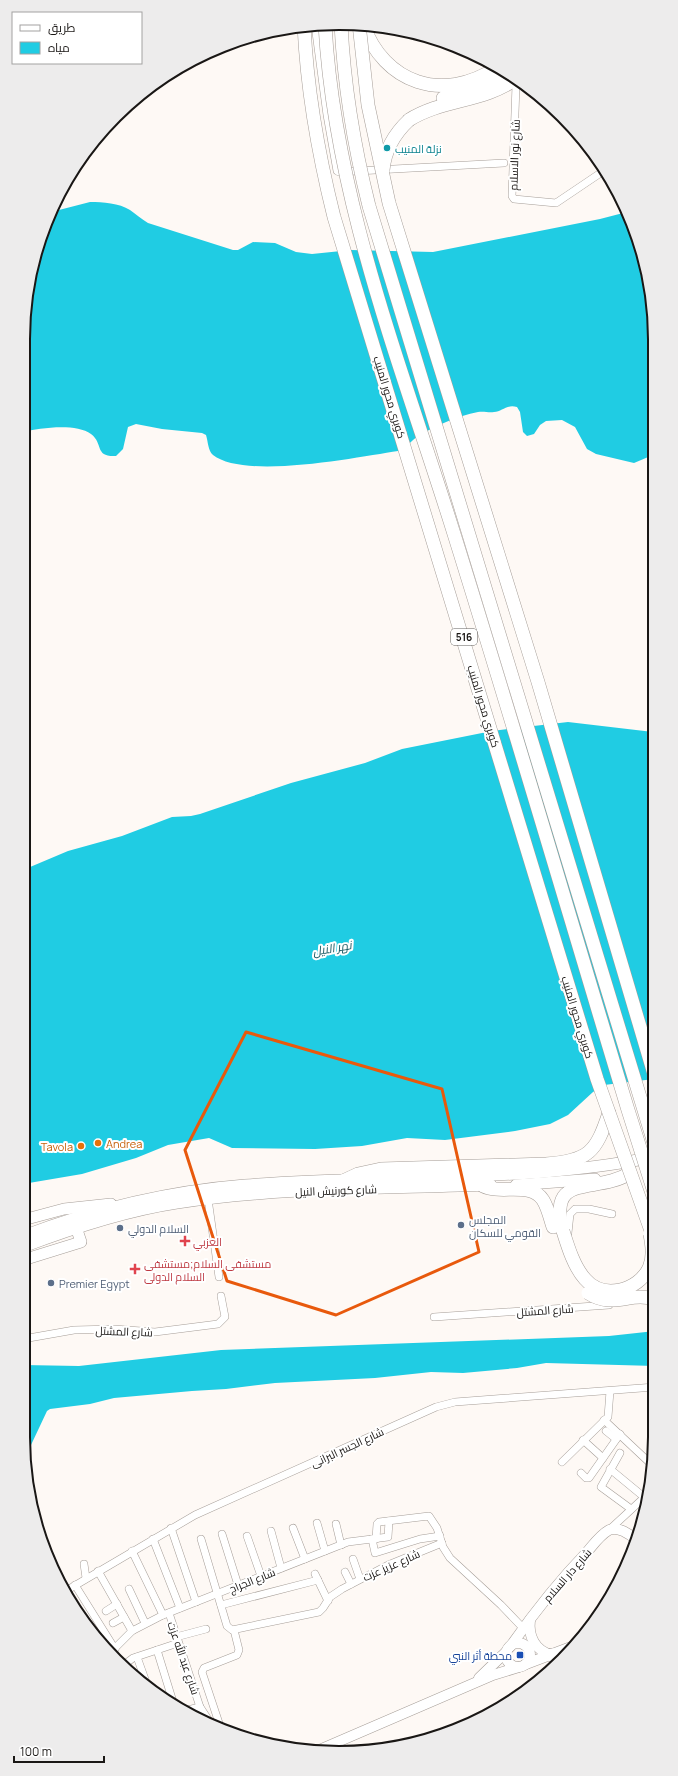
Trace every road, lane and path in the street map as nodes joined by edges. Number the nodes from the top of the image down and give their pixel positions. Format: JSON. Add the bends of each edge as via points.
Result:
{"nodes":[{"id":1,"x":341,"y":30,"type":"edge"},
{"id":2,"x":316,"y":31,"type":"edge"},
{"id":3,"x":325,"y":31,"type":"edge"},
{"id":4,"x":360,"y":31,"type":"edge"},
{"id":5,"x":304,"y":32,"type":"edge"},
{"id":6,"x":367,"y":32,"type":"edge"},
{"id":7,"x":492,"y":70,"type":"edge"},
{"id":8,"x":502,"y":76,"type":"edge"},
{"id":9,"x":512,"y":83,"type":"edge"},
{"id":10,"x":516,"y":86,"type":"edge"},
{"id":11,"x":409,"y":120,"type":"junction"},
{"id":12,"x":504,"y":162,"type":"dead end"},
{"id":13,"x":600,"y":173,"type":"edge"},
{"id":14,"x":384,"y":182,"type":"junction"},
{"id":15,"x":648,"y":1050,"type":"edge"},
{"id":16,"x":609,"y":1113,"type":"junction"},
{"id":17,"x":648,"y":1123,"type":"edge"},
{"id":18,"x":648,"y":1158,"type":"edge"},
{"id":19,"x":648,"y":1170,"type":"edge"},
{"id":20,"x":648,"y":1173,"type":"edge"},
{"id":21,"x":630,"y":1174,"type":"junction"},
{"id":22,"x":343,"y":1181,"type":"junction"},
{"id":23,"x":484,"y":1186,"type":"junction"},
{"id":24,"x":208,"y":1199,"type":"junction"},
{"id":25,"x":128,"y":1203,"type":"junction"},
{"id":26,"x":612,"y":1214,"type":"dead end"},
{"id":27,"x":30,"y":1218,"type":"edge"},
{"id":28,"x":648,"y":1223,"type":"edge"},
{"id":29,"x":76,"y":1227,"type":"junction"},
{"id":30,"x":558,"y":1229,"type":"junction"},
{"id":31,"x":30,"y":1239,"type":"edge"},
{"id":32,"x":30,"y":1240,"type":"edge"},
{"id":33,"x":30,"y":1258,"type":"edge"},
{"id":34,"x":648,"y":1270,"type":"edge"},
{"id":35,"x":219,"y":1277,"type":"dead end"},
{"id":36,"x":221,"y":1296,"type":"dead end"},
{"id":37,"x":648,"y":1298,"type":"edge"},
{"id":38,"x":648,"y":1300,"type":"edge"},
{"id":39,"x":612,"y":1304,"type":"junction"},
{"id":40,"x":434,"y":1317,"type":"dead end"},
{"id":41,"x":30,"y":1338,"type":"edge"},
{"id":42,"x":648,"y":1388,"type":"edge"},
{"id":43,"x":610,"y":1391,"type":"junction"},
{"id":44,"x":604,"y":1420,"type":"junction"},
{"id":45,"x":606,"y":1432,"type":"dead end"},
{"id":46,"x":618,"y":1437,"type":"junction"},
{"id":47,"x":583,"y":1440,"type":"junction"},
{"id":48,"x":620,"y":1453,"type":"dead end"},
{"id":49,"x":603,"y":1458,"type":"junction"},
{"id":50,"x":647,"y":1460,"type":"edge"},
{"id":51,"x":562,"y":1462,"type":"dead end"},
{"id":52,"x":610,"y":1469,"type":"junction"},
{"id":53,"x":581,"y":1473,"type":"dead end"},
{"id":54,"x":643,"y":1493,"type":"edge"},
{"id":55,"x":642,"y":1499,"type":"edge"},
{"id":56,"x":628,"y":1511,"type":"junction"},
{"id":57,"x":389,"y":1521,"type":"junction"},
{"id":58,"x":317,"y":1523,"type":"dead end"},
{"id":59,"x":336,"y":1524,"type":"dead end"},
{"id":60,"x":171,"y":1528,"type":"junction"},
{"id":61,"x":293,"y":1528,"type":"dead end"},
{"id":62,"x":609,"y":1530,"type":"junction"},
{"id":63,"x":271,"y":1531,"type":"dead end"},
{"id":64,"x":222,"y":1534,"type":"dead end"},
{"id":65,"x":247,"y":1536,"type":"dead end"},
{"id":66,"x":632,"y":1536,"type":"edge"},
{"id":67,"x":632,"y":1536,"type":"edge"},
{"id":68,"x":153,"y":1539,"type":"junction"},
{"id":69,"x":201,"y":1539,"type":"dead end"},
{"id":70,"x":374,"y":1539,"type":"junction"},
{"id":71,"x":441,"y":1540,"type":"junction"},
{"id":72,"x":341,"y":1544,"type":"junction"},
{"id":73,"x":132,"y":1551,"type":"junction"},
{"id":74,"x":325,"y":1551,"type":"junction"},
{"id":75,"x":305,"y":1559,"type":"junction"},
{"id":76,"x":353,"y":1559,"type":"dead end"},
{"id":77,"x":84,"y":1564,"type":"dead end"},
{"id":78,"x":281,"y":1568,"type":"junction"},
{"id":79,"x":98,"y":1571,"type":"junction"},
{"id":80,"x":346,"y":1572,"type":"dead end"},
{"id":81,"x":261,"y":1576,"type":"junction"},
{"id":82,"x":86,"y":1578,"type":"junction"},
{"id":83,"x":360,"y":1579,"type":"junction"},
{"id":84,"x":350,"y":1584,"type":"junction"},
{"id":85,"x":75,"y":1585,"type":"junction"},
{"id":86,"x":238,"y":1585,"type":"junction"},
{"id":87,"x":69,"y":1589,"type":"edge"},
{"id":88,"x":129,"y":1589,"type":"dead end"},
{"id":89,"x":218,"y":1593,"type":"junction"},
{"id":90,"x":328,"y":1601,"type":"junction"},
{"id":91,"x":196,"y":1602,"type":"junction"},
{"id":92,"x":117,"y":1604,"type":"junction"},
{"id":93,"x":221,"y":1605,"type":"junction"},
{"id":94,"x":180,"y":1608,"type":"junction"},
{"id":95,"x":106,"y":1611,"type":"dead end"},
{"id":96,"x":166,"y":1614,"type":"junction"},
{"id":97,"x":124,"y":1616,"type":"junction"},
{"id":98,"x":530,"y":1620,"type":"junction"},
{"id":99,"x":113,"y":1623,"type":"dead end"},
{"id":100,"x":146,"y":1623,"type":"junction"},
{"id":101,"x":523,"y":1628,"type":"junction"},
{"id":102,"x":206,"y":1629,"type":"dead end"},
{"id":103,"x":234,"y":1630,"type":"junction"},
{"id":104,"x":132,"y":1631,"type":"junction"},
{"id":105,"x":105,"y":1639,"type":"edge"},
{"id":106,"x":177,"y":1640,"type":"junction"},
{"id":107,"x":114,"y":1648,"type":"edge"},
{"id":108,"x":508,"y":1649,"type":"junction"},
{"id":109,"x":157,"y":1650,"type":"junction"},
{"id":110,"x":557,"y":1655,"type":"edge"},
{"id":111,"x":137,"y":1657,"type":"junction"},
{"id":112,"x":128,"y":1662,"type":"edge"},
{"id":113,"x":523,"y":1665,"type":"junction"},
{"id":114,"x":144,"y":1676,"type":"edge"},
{"id":115,"x":468,"y":1686,"type":"junction"},
{"id":116,"x":172,"y":1697,"type":"edge"},
{"id":117,"x":200,"y":1707,"type":"junction"},
{"id":118,"x":192,"y":1709,"type":"edge"},
{"id":119,"x":205,"y":1715,"type":"edge"},
{"id":120,"x":218,"y":1721,"type":"edge"},
{"id":121,"x":329,"y":1746,"type":"edge"}],
"edges":[{"from":1,"to":17,"type":"highway","bridge":true,"via":[[345,79],[357,155],[369,206]]},
{"from":2,"to":12,"type":"street","via":[[326,115],[337,171]]},
{"from":3,"to":20,"type":"highway","name":"كوبري محور المنيب","number":"516","bridge":true,"via":[[337,133],[367,261],[454,536]]},
{"from":4,"to":14,"type":"highway","bridge":true,"via":[[368,106]]},
{"from":5,"to":16,"type":"highway","name":"كوبري محور المنيب","number":"516","bridge":true,"via":[[310,106],[334,217]]},
{"from":6,"to":7,"type":"highway","via":[[381,58],[402,75],[427,84],[441,85],[467,80]]},
{"from":8,"to":11,"type":"highway","via":[[428,103]]},
{"from":9,"to":11,"type":"highway","via":[[427,111]]},
{"from":10,"to":13,"type":"street","name":"شارع نور الاسلام","via":[[512,196],[514,199],[556,203]]},
{"from":11,"to":14,"type":"highway","bridge":true,"via":[[390,143],[384,162]]},
{"from":14,"to":15,"type":"highway","bridge":true,"via":[[536,674]]},
{"from":16,"to":22,"type":"highway","via":[[598,1142],[583,1157],[574,1161],[371,1171]]},
{"from":16,"to":28,"type":"highway","name":"كوبري محور المنيب","number":"516","bridge":true},
{"from":18,"to":22,"type":"highway","name":"شارع كورنيش النيل","via":[[538,1173]]},
{"from":19,"to":21,"type":"highway","name":"شارع كورنيش النيل"},
{"from":21,"to":23,"type":"highway","name":"شارع كورنيش النيل","via":[[539,1184]]},
{"from":21,"to":30,"type":"highway","via":[[611,1182],[575,1188],[567,1192],[561,1198]]},
{"from":22,"to":25,"type":"highway","name":"شارع كورنيش النيل","via":[[243,1185],[166,1195]]},
{"from":23,"to":24,"type":"highway","name":"شارع كورنيش النيل","via":[[299,1191]]},
{"from":23,"to":30,"type":"highway","via":[[494,1190],[527,1190],[537,1194],[544,1201]]},
{"from":24,"to":29,"type":"highway","name":"شارع كورنيش النيل","via":[[137,1211]]},
{"from":24,"to":35,"type":"street"},
{"from":25,"to":27,"type":"highway","via":[[64,1208]]},
{"from":25,"to":31,"type":"highway","name":"شارع كورنيش النيل","via":[[69,1220]]},
{"from":26,"to":39,"type":"street","via":[[575,1208],[570,1214],[568,1231],[577,1270],[591,1287],[610,1295]]},
{"from":29,"to":32,"type":"highway","name":"شارع كورنيش النيل"},
{"from":29,"to":33,"type":"highway","via":[[81,1242]]},
{"from":30,"to":34,"type":"highway","bridge":true,"via":[[585,1279],[598,1288],[615,1291],[626,1289],[636,1284]]},
{"from":30,"to":37,"type":"highway","bridge":true,"via":[[571,1273],[585,1290],[598,1298],[612,1301],[641,1296]]},
{"from":36,"to":41,"type":"street","name":"شارع المشتل","via":[[225,1318],[218,1324],[155,1332],[74,1330]]},
{"from":38,"to":39,"type":"street","name":"شارع المشتل"},
{"from":39,"to":40,"type":"street","name":"شارع المشتل"},
{"from":42,"to":43,"type":"street","name":"شارع الجسر البرانى"},
{"from":43,"to":44,"type":"street","via":[[609,1413]]},
{"from":43,"to":60,"type":"street","name":"شارع الجسر البرانى","via":[[455,1402],[436,1407]]},
{"from":44,"to":46,"type":"street"},
{"from":44,"to":47,"type":"street"},
{"from":45,"to":46,"type":"street"},
{"from":46,"to":49,"type":"street"},
{"from":46,"to":50,"type":"street"},
{"from":47,"to":49,"type":"street"},
{"from":47,"to":51,"type":"street"},
{"from":48,"to":52,"type":"street"},
{"from":49,"to":53,"type":"street","via":[[588,1478]]},
{"from":52,"to":54,"type":"street"},
{"from":52,"to":56,"type":"street","via":[[601,1487]]},
{"from":55,"to":56,"type":"street"},
{"from":56,"to":62,"type":"street"},
{"from":56,"to":66,"type":"street","via":[[625,1524]]},
{"from":57,"to":70,"type":"street","via":[[378,1523]]},
{"from":57,"to":70,"type":"street","via":[[389,1536]]},
{"from":57,"to":71,"type":"street","via":[[429,1516]]},
{"from":58,"to":74,"type":"street"},
{"from":59,"to":72,"type":"street"},
{"from":60,"to":68,"type":"street","name":"شارع الجسر البرانى"},
{"from":60,"to":91,"type":"street"},
{"from":61,"to":75,"type":"street"},
{"from":62,"to":67,"type":"main road","via":[[620,1530]]},
{"from":62,"to":98,"type":"main road","name":"شارع دار السلام","via":[[569,1571]]},
{"from":63,"to":78,"type":"street"},
{"from":64,"to":86,"type":"street"},
{"from":65,"to":81,"type":"street"},
{"from":68,"to":73,"type":"street","name":"شارع الجسر البرانى"},
{"from":68,"to":94,"type":"street","name":"شارع عبد الله عزت"},
{"from":69,"to":89,"type":"street"},
{"from":70,"to":71,"type":"street","via":[[375,1553],[420,1539]]},
{"from":70,"to":72,"type":"street","name":"شارع الجراج"},
{"from":71,"to":83,"type":"street","name":"شارع عزيز عزت"},
{"from":71,"to":101,"type":"street","via":[[450,1558]]},
{"from":72,"to":74,"type":"street","name":"شارع الجراج"},
{"from":73,"to":79,"type":"street","name":"شارع الجسر البرانى"},
{"from":73,"to":96,"type":"street","name":"شارع عبد الله عزت"},
{"from":74,"to":75,"type":"street","name":"شارع الجراج"},
{"from":75,"to":78,"type":"street","name":"شارع الجراج"},
{"from":76,"to":83,"type":"street"},
{"from":77,"to":82,"type":"street"},
{"from":78,"to":81,"type":"street","name":"شارع الجراج"},
{"from":79,"to":82,"type":"street","name":"شارع الجسر البرانى"},
{"from":79,"to":92,"type":"street"},
{"from":80,"to":84,"type":"street"},
{"from":81,"to":86,"type":"street","name":"شارع الجراج"},
{"from":82,"to":85,"type":"street","name":"شارع الجسر البرانى"},
{"from":83,"to":84,"type":"street","name":"شارع عزيز عزت"},
{"from":84,"to":90,"type":"street","name":"شارع عزيز عزت"},
{"from":85,"to":87,"type":"street","name":"شارع الجسر البرانى"},
{"from":85,"to":105,"type":"street"},
{"from":86,"to":89,"type":"street","name":"شارع الجراج"},
{"from":88,"to":100,"type":"street"},
{"from":89,"to":91,"type":"street","name":"شارع الجراج"},
{"from":89,"to":93,"type":"street"},
{"from":90,"to":93,"type":"street","via":[[316,1577]]},
{"from":90,"to":103,"type":"street","name":"شارع عزيز عزت","via":[[323,1608],[313,1613]]},
{"from":91,"to":94,"type":"street","name":"شارع الجراج"},
{"from":92,"to":95,"type":"street"},
{"from":92,"to":97,"type":"street"},
{"from":93,"to":103,"type":"street","via":[[227,1626]]},
{"from":94,"to":96,"type":"street","name":"شارع الجراج"},
{"from":96,"to":100,"type":"street","name":"شارع الجراج"},
{"from":96,"to":106,"type":"street","name":"شارع عبد الله عزت"},
{"from":97,"to":99,"type":"street"},
{"from":97,"to":104,"type":"street"},
{"from":98,"to":101,"type":"main road","name":"شارع دار السلام"},
{"from":98,"to":110,"type":"main road","via":[[530,1634],[535,1643],[541,1650]]},
{"from":100,"to":104,"type":"street","name":"شارع الجراج"},
{"from":101,"to":108,"type":"main road","name":"شارع دار السلام"},
{"from":102,"to":106,"type":"street"},
{"from":103,"to":120,"type":"street","via":[[237,1655],[204,1668],[202,1672]]},
{"from":104,"to":107,"type":"street","name":"شارع الجراج"},
{"from":106,"to":109,"type":"street"},
{"from":106,"to":117,"type":"street","name":"شارع عبد الله عزت"},
{"from":108,"to":113,"type":"main road","via":[[509,1662],[514,1666]]},
{"from":108,"to":113,"type":"main road","via":[[517,1643],[526,1646],[530,1656]]},
{"from":108,"to":115,"type":"main road","name":"شارع دار السلام"},
{"from":109,"to":111,"type":"street"},
{"from":109,"to":116,"type":"street"},
{"from":110,"to":113,"type":"main road","name":"شارع دار السلام"},
{"from":111,"to":112,"type":"street"},
{"from":111,"to":114,"type":"street"},
{"from":113,"to":115,"type":"main road","name":"شارع دار السلام"},
{"from":115,"to":121,"type":"main road","name":"شارع دار السلام"},
{"from":117,"to":118,"type":"street"},
{"from":117,"to":119,"type":"street","name":"شارع عبد الله عزت"}]}
